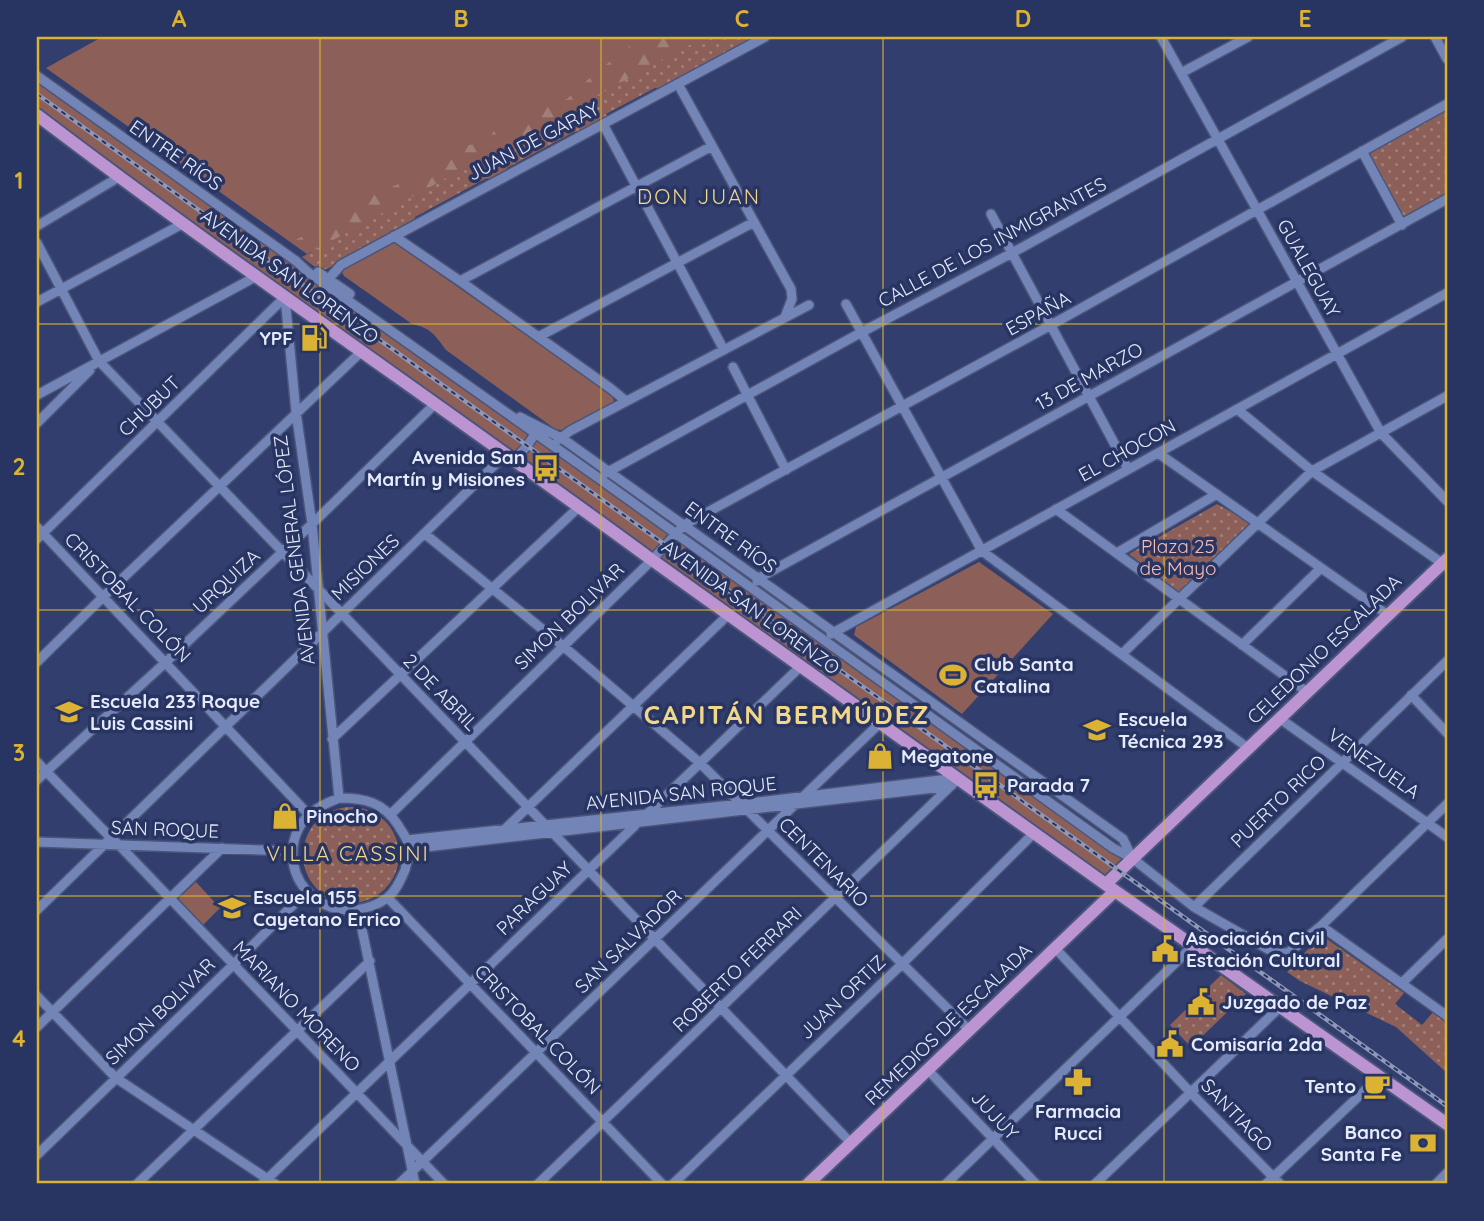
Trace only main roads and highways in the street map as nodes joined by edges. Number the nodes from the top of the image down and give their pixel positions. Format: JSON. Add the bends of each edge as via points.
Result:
{"nodes":[{"id":1,"x":37,"y":115,"type":"edge"},
{"id":2,"x":1446,"y":563,"type":"edge"},
{"id":3,"x":1110,"y":887,"type":"junction"},
{"id":4,"x":1447,"y":1125,"type":"edge"},
{"id":5,"x":808,"y":1184,"type":"edge"}],
"edges":[{"from":1,"to":3,"type":"main road","name":"AVENIDA SAN LORENZO","via":[[880,723],[955,782]]},
{"from":2,"to":3,"type":"main road","name":"CELEDONIO ESCALADA","via":[[1132,858]]},
{"from":3,"to":4,"type":"main road","name":"AVENIDA SAN LORENZO"},
{"from":3,"to":5,"type":"main road","name":"REMEDIOS DE ESCALADA","via":[[1055,948]]}]}
